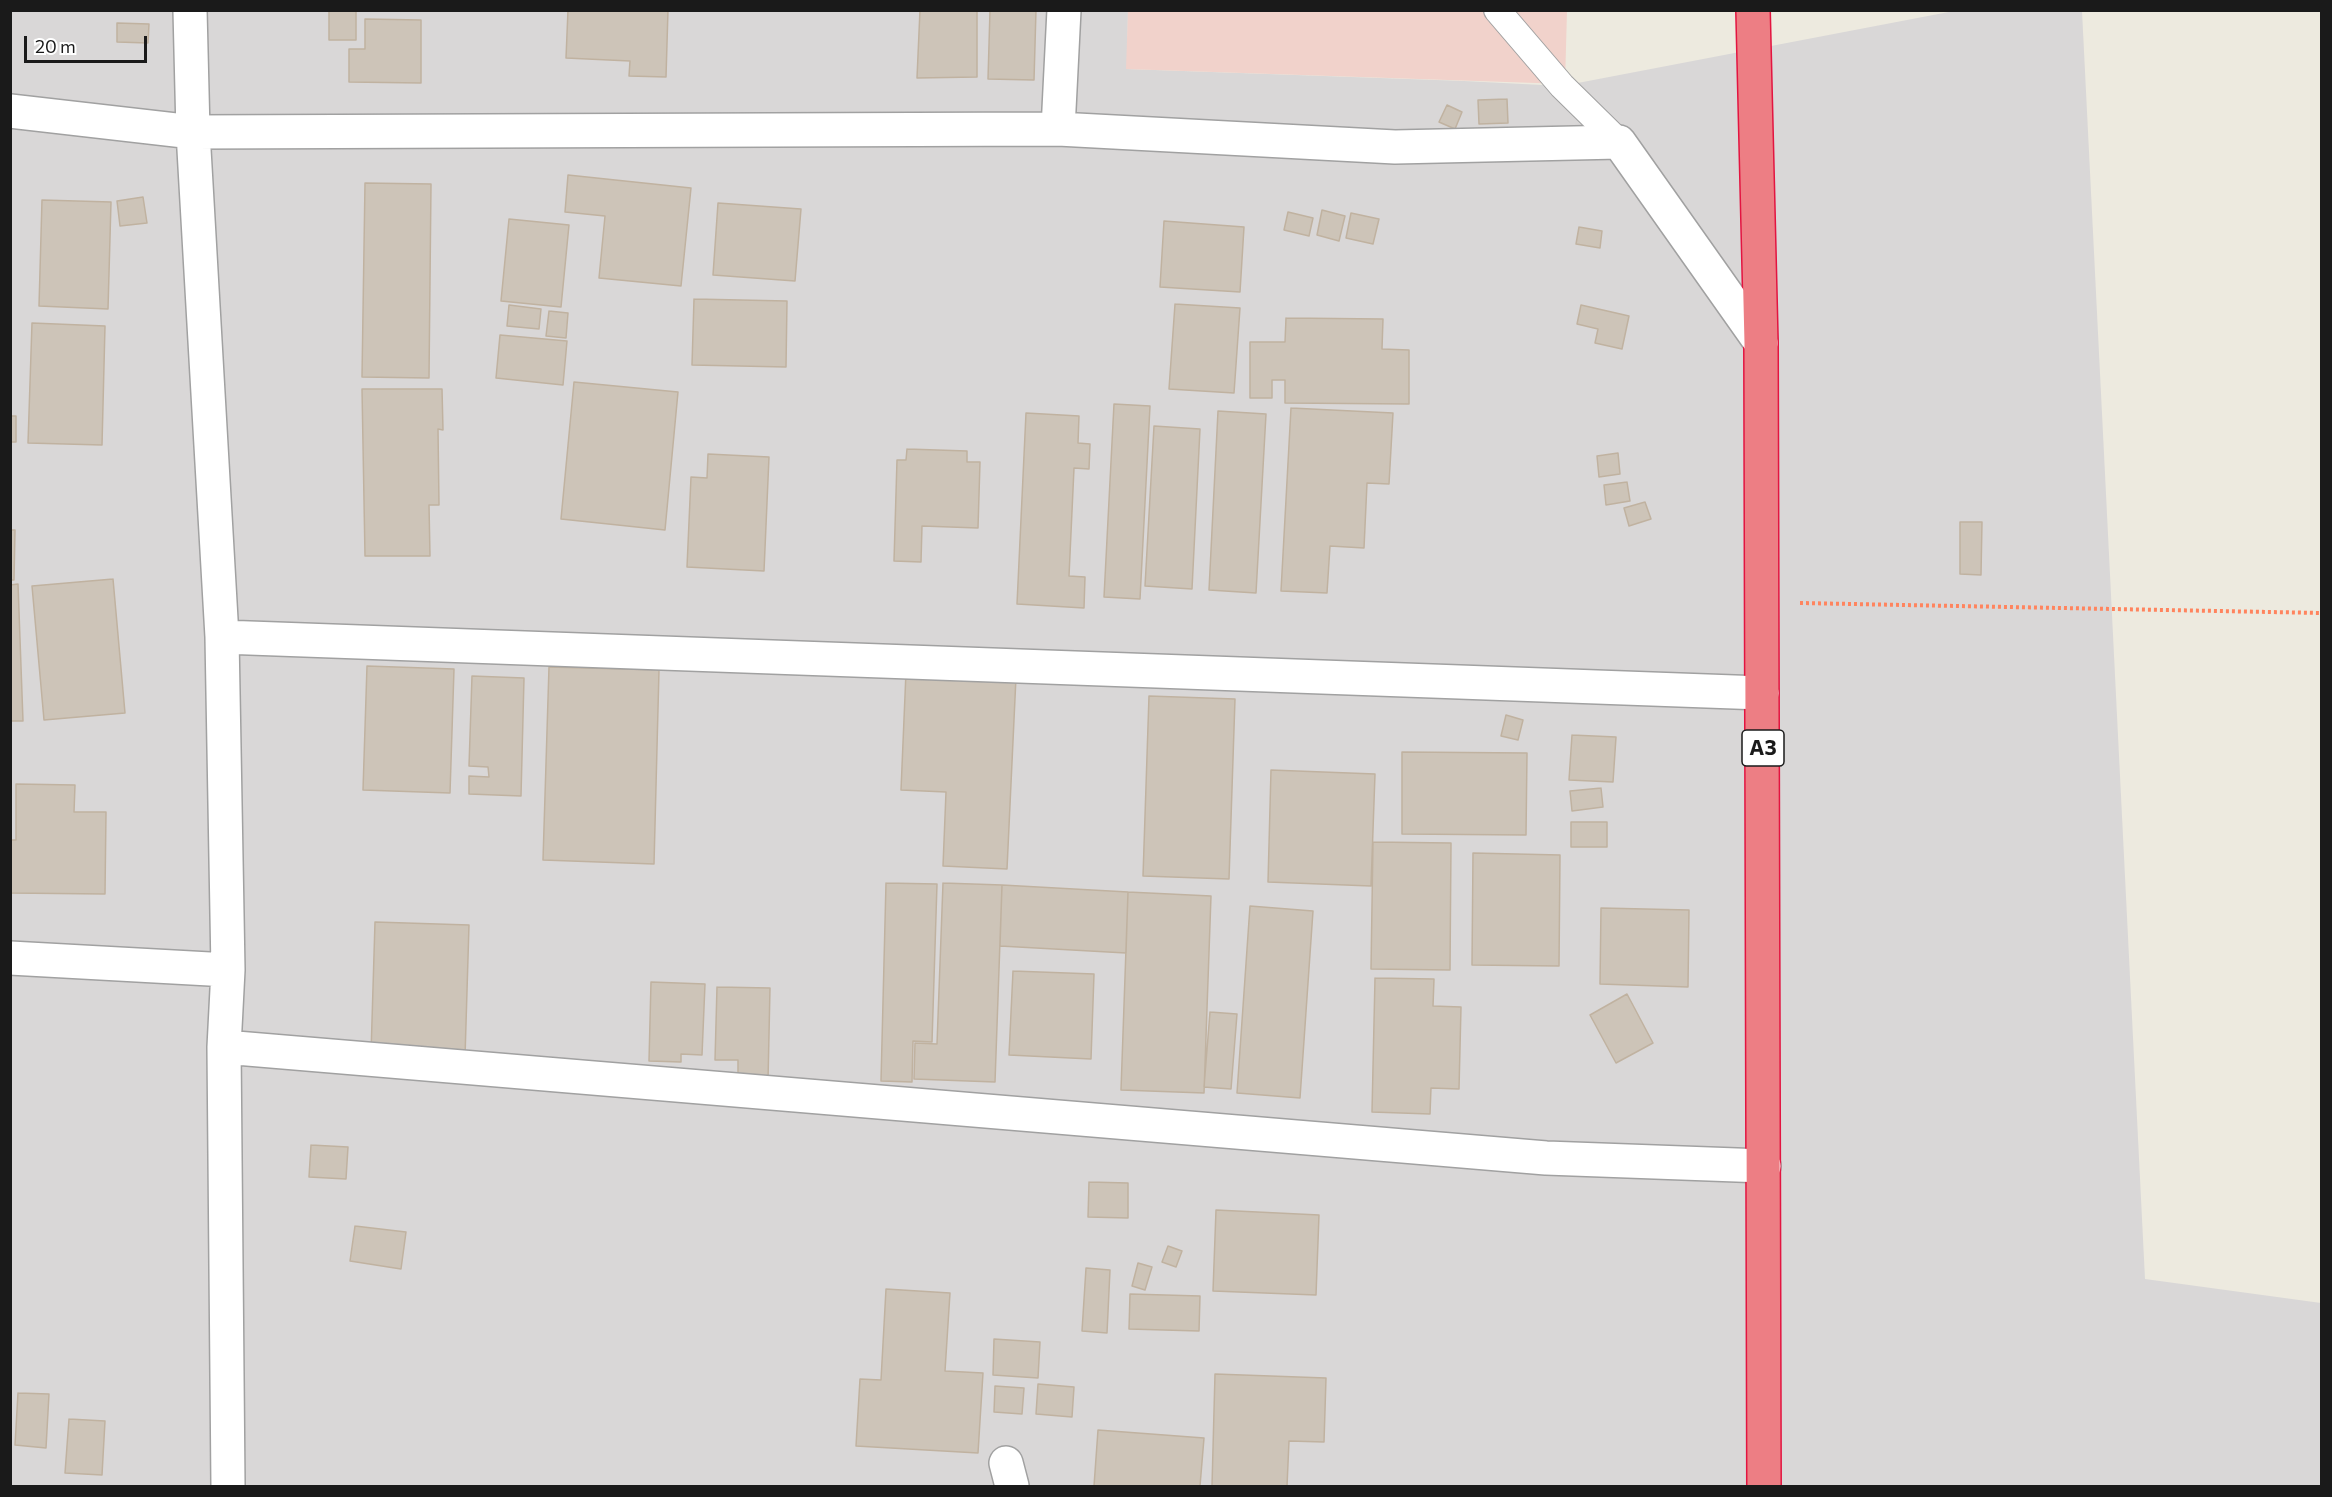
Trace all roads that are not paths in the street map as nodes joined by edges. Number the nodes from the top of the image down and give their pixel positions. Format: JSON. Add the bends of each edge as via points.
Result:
{"nodes":[{"id":1,"x":190,"y":10,"type":"edge"},
{"id":2,"x":1064,"y":10,"type":"edge"},
{"id":3,"x":1497,"y":10,"type":"edge"},
{"id":4,"x":1753,"y":10,"type":"edge"},
{"id":5,"x":10,"y":111,"type":"edge"},
{"id":6,"x":1058,"y":129,"type":"junction"},
{"id":7,"x":193,"y":132,"type":"junction"},
{"id":8,"x":1619,"y":142,"type":"junction"},
{"id":9,"x":1761,"y":343,"type":"junction"},
{"id":10,"x":222,"y":638,"type":"junction"},
{"id":11,"x":1762,"y":693,"type":"junction"},
{"id":12,"x":10,"y":958,"type":"edge"},
{"id":13,"x":228,"y":970,"type":"junction"},
{"id":14,"x":224,"y":1047,"type":"junction"},
{"id":15,"x":1764,"y":1166,"type":"junction"},
{"id":16,"x":228,"y":1486,"type":"edge"},
{"id":17,"x":1764,"y":1486,"type":"edge"}],
"edges":[{"from":1,"to":7,"type":"street"},
{"from":2,"to":6,"type":"street"},
{"from":3,"to":8,"type":"lane","via":[[1562,86]]},
{"from":4,"to":9,"type":"highway","number":"A3"},
{"from":5,"to":7,"type":"street"},
{"from":6,"to":7,"type":"street"},
{"from":6,"to":8,"type":"street","via":[[1395,147]]},
{"from":7,"to":10,"type":"street"},
{"from":8,"to":9,"type":"street"},
{"from":9,"to":11,"type":"highway","number":"A3"},
{"from":10,"to":11,"type":"street"},
{"from":10,"to":13,"type":"street"},
{"from":11,"to":15,"type":"highway","number":"A3"},
{"from":12,"to":13,"type":"street"},
{"from":13,"to":14,"type":"street"},
{"from":14,"to":15,"type":"street","via":[[1546,1158]]},
{"from":14,"to":16,"type":"street"},
{"from":15,"to":17,"type":"highway","number":"A3"}]}
